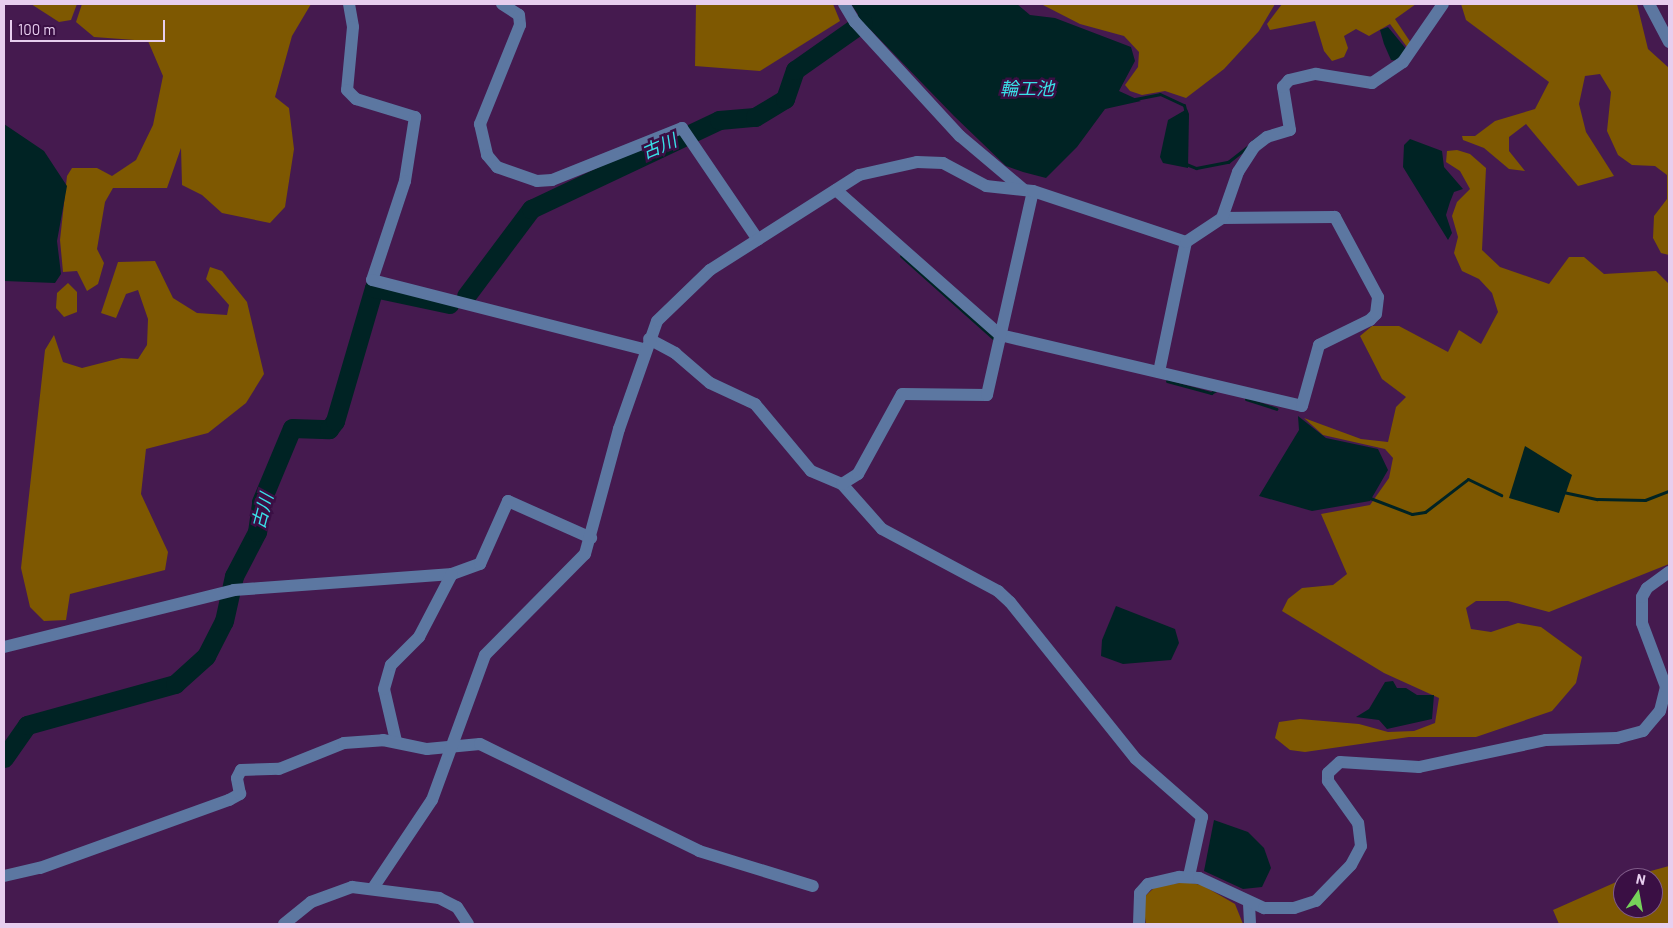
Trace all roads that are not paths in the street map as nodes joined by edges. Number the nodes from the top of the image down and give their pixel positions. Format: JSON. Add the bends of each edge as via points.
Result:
{"nodes":[{"id":1,"x":348,"y":4,"type":"edge"},
{"id":2,"x":502,"y":4,"type":"edge"},
{"id":3,"x":844,"y":4,"type":"edge"},
{"id":4,"x":1442,"y":4,"type":"edge"},
{"id":5,"x":1649,"y":4,"type":"edge"},
{"id":6,"x":1669,"y":42,"type":"edge"},
{"id":7,"x":836,"y":190,"type":"junction"},
{"id":8,"x":1028,"y":190,"type":"junction"},
{"id":9,"x":1222,"y":218,"type":"junction"},
{"id":10,"x":758,"y":240,"type":"junction"},
{"id":11,"x":1186,"y":242,"type":"junction"},
{"id":12,"x":1000,"y":335,"type":"junction"},
{"id":13,"x":647,"y":345,"type":"junction"},
{"id":14,"x":1159,"y":372,"type":"junction"},
{"id":15,"x":842,"y":484,"type":"junction"},
{"id":16,"x":591,"y":538,"type":"junction"},
{"id":17,"x":1669,"y":572,"type":"edge"},
{"id":18,"x":452,"y":574,"type":"junction"},
{"id":19,"x":4,"y":647,"type":"edge"},
{"id":20,"x":396,"y":742,"type":"junction"},
{"id":21,"x":452,"y":747,"type":"junction"},
{"id":22,"x":4,"y":876,"type":"edge"},
{"id":23,"x":1189,"y":876,"type":"junction"},
{"id":24,"x":812,"y":886,"type":"dead end"},
{"id":25,"x":373,"y":888,"type":"junction"},
{"id":26,"x":1249,"y":904,"type":"junction"},
{"id":27,"x":284,"y":924,"type":"edge"},
{"id":28,"x":468,"y":924,"type":"edge"},
{"id":29,"x":1139,"y":924,"type":"edge"},
{"id":30,"x":1250,"y":924,"type":"edge"}],
"edges":[{"from":1,"to":13,"type":"street","via":[[353,27],[347,90],[356,99],[415,117],[408,171],[372,280]]},
{"from":2,"to":10,"type":"street","via":[[519,15],[520,25],[480,124],[487,155],[497,167],[537,181],[552,180],[682,128]]},
{"from":3,"to":8,"type":"street","via":[[859,26],[960,136]]},
{"from":4,"to":9,"type":"street","via":[[1404,62],[1372,83],[1316,74],[1289,80],[1284,87],[1290,130],[1267,137],[1254,147],[1238,172]]},
{"from":5,"to":6,"type":"street"},
{"from":7,"to":8,"type":"street","via":[[872,170],[929,161],[943,163],[986,186]]},
{"from":7,"to":10,"type":"street"},
{"from":7,"to":12,"type":"street"},
{"from":8,"to":11,"type":"street"},
{"from":8,"to":12,"type":"street"},
{"from":9,"to":11,"type":"street"},
{"from":9,"to":14,"type":"street","via":[[1335,217],[1378,297],[1376,314],[1319,345],[1302,406]]},
{"from":10,"to":13,"type":"street","via":[[694,284],[657,321]]},
{"from":11,"to":14,"type":"street"},
{"from":12,"to":14,"type":"street"},
{"from":12,"to":15,"type":"street","via":[[986,395],[902,394],[858,474]]},
{"from":13,"to":15,"type":"street","via":[[675,353],[710,383],[755,404],[811,471]]},
{"from":13,"to":16,"type":"street","via":[[619,429]]},
{"from":15,"to":23,"type":"street","via":[[882,529],[1004,595],[1136,760],[1202,817]]},
{"from":16,"to":18,"type":"street","via":[[508,501],[480,564]]},
{"from":16,"to":21,"type":"street","via":[[580,560],[485,655]]},
{"from":17,"to":26,"type":"street","via":[[1647,588],[1642,597],[1644,630],[1666,687],[1660,711],[1643,731],[1617,738],[1546,740],[1419,767],[1340,762],[1328,773],[1328,781],[1358,823],[1362,834],[1358,856],[1316,901],[1305,906],[1279,909]]},
{"from":18,"to":19,"type":"street","via":[[230,590]]},
{"from":18,"to":20,"type":"street","via":[[419,637],[391,665],[384,689]]},
{"from":20,"to":21,"type":"street","via":[[427,749]]},
{"from":20,"to":22,"type":"street","via":[[344,743],[279,769],[241,770],[237,778],[240,794],[229,800]]},
{"from":21,"to":24,"type":"street","via":[[480,744],[698,851]]},
{"from":21,"to":25,"type":"street","via":[[420,823]]},
{"from":23,"to":26,"type":"street"},
{"from":23,"to":29,"type":"street","via":[[1148,884],[1140,893]]},
{"from":25,"to":27,"type":"street","via":[[327,894]]},
{"from":25,"to":28,"type":"street","via":[[450,902]]},
{"from":26,"to":30,"type":"street"}]}
